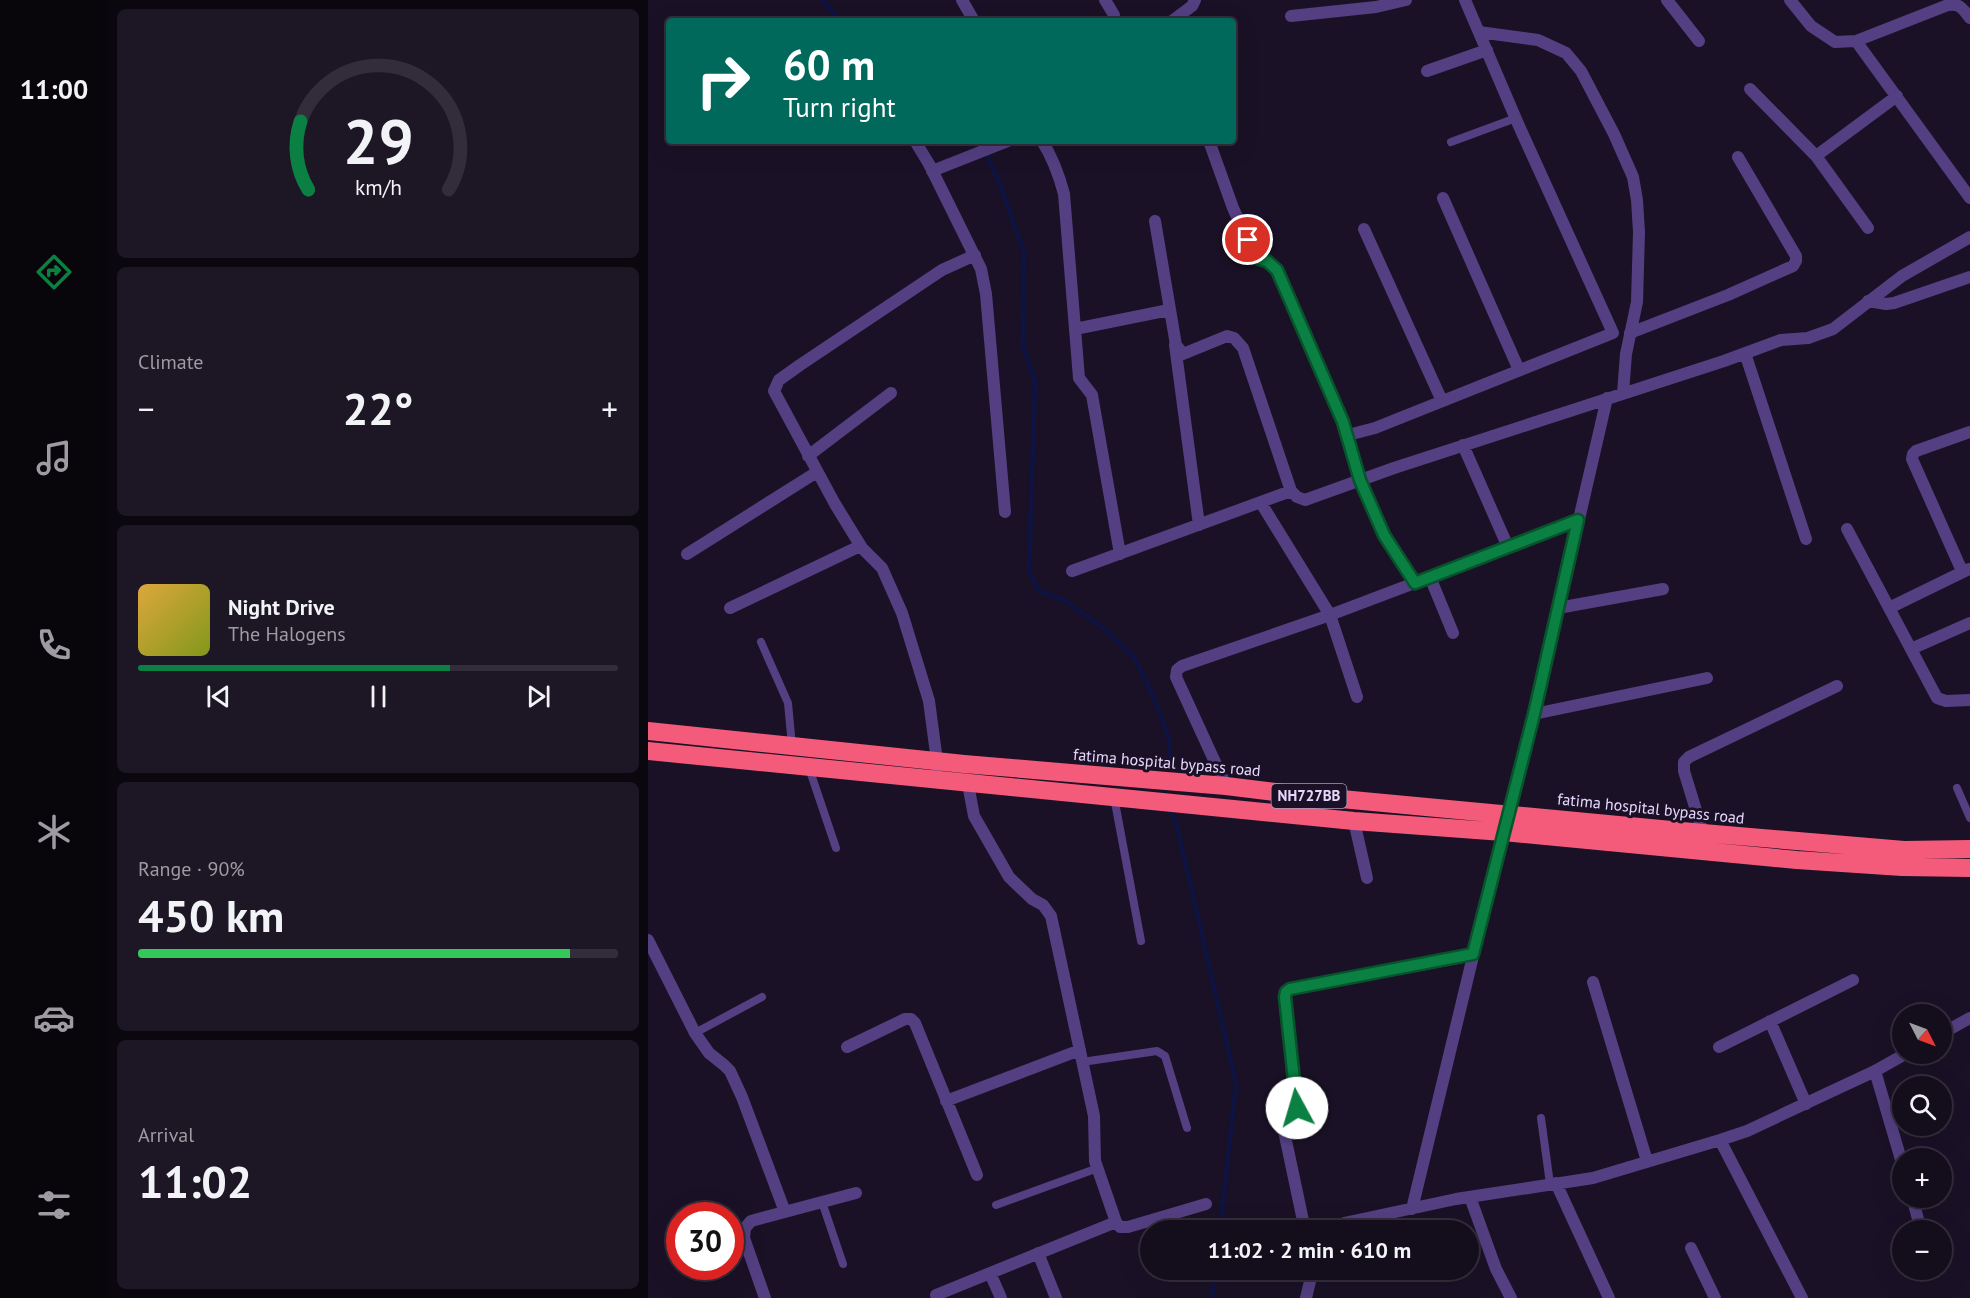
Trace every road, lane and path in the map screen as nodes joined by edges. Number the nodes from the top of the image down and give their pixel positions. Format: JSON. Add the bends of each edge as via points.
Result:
{"nodes":[{"id":1,"x":1105,"y":0,"type":"edge"},
{"id":2,"x":1195,"y":0,"type":"edge"},
{"id":3,"x":1406,"y":0,"type":"edge"},
{"id":4,"x":1466,"y":0,"type":"edge"},
{"id":5,"x":1666,"y":0,"type":"edge"},
{"id":6,"x":1790,"y":0,"type":"edge"},
{"id":7,"x":965,"y":1,"type":"edge"},
{"id":8,"x":1375,"y":4,"type":"edge"},
{"id":9,"x":1114,"y":15,"type":"dead end"},
{"id":10,"x":1291,"y":16,"type":"dead end"},
{"id":11,"x":973,"y":18,"type":"edge"},
{"id":12,"x":1176,"y":18,"type":"edge"},
{"id":13,"x":1970,"y":18,"type":"edge"},
{"id":14,"x":1479,"y":32,"type":"junction"},
{"id":15,"x":1699,"y":41,"type":"dead end"},
{"id":16,"x":1856,"y":41,"type":"junction"},
{"id":17,"x":1487,"y":50,"type":"junction"},
{"id":18,"x":1427,"y":71,"type":"dead end"},
{"id":19,"x":1750,"y":89,"type":"dead end"},
{"id":20,"x":1897,"y":96,"type":"junction"},
{"id":21,"x":1516,"y":118,"type":"junction"},
{"id":22,"x":1451,"y":142,"type":"dead end"},
{"id":23,"x":917,"y":144,"type":"edge"},
{"id":24,"x":999,"y":144,"type":"edge"},
{"id":25,"x":1044,"y":144,"type":"edge"},
{"id":26,"x":1210,"y":144,"type":"edge"},
{"id":27,"x":1816,"y":156,"type":"junction"},
{"id":28,"x":1738,"y":157,"type":"dead end"},
{"id":29,"x":932,"y":171,"type":"junction"},
{"id":30,"x":1443,"y":198,"type":"dead end"},
{"id":31,"x":1970,"y":198,"type":"edge"},
{"id":32,"x":1155,"y":220,"type":"dead end"},
{"id":33,"x":1868,"y":228,"type":"dead end"},
{"id":34,"x":1364,"y":229,"type":"dead end"},
{"id":35,"x":1970,"y":237,"type":"edge"},
{"id":36,"x":975,"y":255,"type":"junction"},
{"id":37,"x":1970,"y":277,"type":"edge"},
{"id":38,"x":1868,"y":301,"type":"junction"},
{"id":39,"x":1169,"y":310,"type":"junction"},
{"id":40,"x":1075,"y":328,"type":"junction"},
{"id":41,"x":1631,"y":328,"type":"junction"},
{"id":42,"x":1613,"y":333,"type":"junction"},
{"id":43,"x":1174,"y":338,"type":"junction"},
{"id":44,"x":1746,"y":353,"type":"junction"},
{"id":45,"x":1520,"y":370,"type":"junction"},
{"id":46,"x":891,"y":393,"type":"dead end"},
{"id":47,"x":1623,"y":393,"type":"junction"},
{"id":48,"x":1607,"y":398,"type":"junction"},
{"id":49,"x":1442,"y":401,"type":"junction"},
{"id":50,"x":1970,"y":432,"type":"edge"},
{"id":51,"x":1348,"y":435,"type":"junction"},
{"id":52,"x":1463,"y":445,"type":"junction"},
{"id":53,"x":808,"y":456,"type":"junction"},
{"id":54,"x":817,"y":472,"type":"junction"},
{"id":55,"x":1360,"y":480,"type":"junction"},
{"id":56,"x":1291,"y":491,"type":"junction"},
{"id":57,"x":1261,"y":502,"type":"junction"},
{"id":58,"x":1005,"y":512,"type":"dead end"},
{"id":59,"x":1578,"y":520,"type":"junction"},
{"id":60,"x":1199,"y":525,"type":"junction"},
{"id":61,"x":1847,"y":529,"type":"dead end"},
{"id":62,"x":1806,"y":539,"type":"dead end"},
{"id":63,"x":860,"y":546,"type":"junction"},
{"id":64,"x":1508,"y":547,"type":"junction"},
{"id":65,"x":687,"y":554,"type":"dead end"},
{"id":66,"x":1120,"y":554,"type":"junction"},
{"id":67,"x":1966,"y":570,"type":"edge"},
{"id":68,"x":1072,"y":571,"type":"dead end"},
{"id":69,"x":1430,"y":577,"type":"junction"},
{"id":70,"x":1415,"y":583,"type":"junction"},
{"id":71,"x":1663,"y":589,"type":"dead end"},
{"id":72,"x":730,"y":608,"type":"dead end"},
{"id":73,"x":1558,"y":608,"type":"junction"},
{"id":74,"x":1889,"y":608,"type":"junction"},
{"id":75,"x":1330,"y":615,"type":"junction"},
{"id":76,"x":1970,"y":622,"type":"edge"},
{"id":77,"x":1453,"y":633,"type":"dead end"},
{"id":78,"x":760,"y":642,"type":"dead end"},
{"id":79,"x":1911,"y":649,"type":"junction"},
{"id":80,"x":1707,"y":678,"type":"dead end"},
{"id":81,"x":1837,"y":686,"type":"dead end"},
{"id":82,"x":1357,"y":697,"type":"dead end"},
{"id":83,"x":1970,"y":700,"type":"edge"},
{"id":84,"x":1534,"y":714,"type":"junction"},
{"id":85,"x":648,"y":731,"type":"edge"},
{"id":86,"x":792,"y":747,"type":"junction"},
{"id":87,"x":648,"y":751,"type":"edge"},
{"id":88,"x":937,"y":761,"type":"junction"},
{"id":89,"x":809,"y":768,"type":"junction"},
{"id":90,"x":935,"y":781,"type":"junction"},
{"id":91,"x":968,"y":784,"type":"junction"},
{"id":92,"x":1226,"y":786,"type":"junction"},
{"id":93,"x":1957,"y":788,"type":"dead end"},
{"id":94,"x":1299,"y":795,"type":"junction"},
{"id":95,"x":1114,"y":797,"type":"junction"},
{"id":96,"x":1508,"y":814,"type":"junction"},
{"id":97,"x":1296,"y":815,"type":"junction"},
{"id":98,"x":1970,"y":818,"type":"edge"},
{"id":99,"x":1354,"y":820,"type":"junction"},
{"id":100,"x":1503,"y":832,"type":"junction"},
{"id":101,"x":1703,"y":833,"type":"junction"},
{"id":102,"x":836,"y":848,"type":"dead end"},
{"id":103,"x":1970,"y":849,"type":"edge"},
{"id":104,"x":1970,"y":868,"type":"edge"},
{"id":105,"x":1367,"y":878,"type":"dead end"},
{"id":106,"x":648,"y":940,"type":"edge"},
{"id":107,"x":1141,"y":941,"type":"dead end"},
{"id":108,"x":1473,"y":954,"type":"junction"},
{"id":109,"x":1853,"y":980,"type":"dead end"},
{"id":110,"x":1593,"y":982,"type":"dead end"},
{"id":111,"x":762,"y":997,"type":"dead end"},
{"id":112,"x":1970,"y":1018,"type":"edge"},
{"id":113,"x":1770,"y":1021,"type":"junction"},
{"id":114,"x":1952,"y":1028,"type":"edge"},
{"id":115,"x":695,"y":1033,"type":"junction"},
{"id":116,"x":847,"y":1047,"type":"dead end"},
{"id":117,"x":1719,"y":1047,"type":"dead end"},
{"id":118,"x":1081,"y":1056,"type":"junction"},
{"id":119,"x":1892,"y":1061,"type":"edge"},
{"id":120,"x":1875,"y":1071,"type":"junction"},
{"id":121,"x":946,"y":1101,"type":"junction"},
{"id":122,"x":1806,"y":1104,"type":"junction"},
{"id":123,"x":1541,"y":1118,"type":"dead end"},
{"id":124,"x":1187,"y":1128,"type":"dead end"},
{"id":125,"x":1720,"y":1140,"type":"junction"},
{"id":126,"x":1898,"y":1148,"type":"edge"},
{"id":127,"x":1647,"y":1161,"type":"junction"},
{"id":128,"x":1098,"y":1168,"type":"junction"},
{"id":129,"x":976,"y":1175,"type":"dead end"},
{"id":130,"x":1553,"y":1183,"type":"junction"},
{"id":131,"x":856,"y":1193,"type":"dead end"},
{"id":132,"x":1470,"y":1197,"type":"junction"},
{"id":133,"x":822,"y":1202,"type":"junction"},
{"id":134,"x":1206,"y":1204,"type":"dead end"},
{"id":135,"x":996,"y":1206,"type":"dead end"},
{"id":136,"x":1412,"y":1209,"type":"junction"},
{"id":137,"x":785,"y":1212,"type":"junction"},
{"id":138,"x":1303,"y":1220,"type":"edge"},
{"id":139,"x":1359,"y":1220,"type":"edge"},
{"id":140,"x":1116,"y":1222,"type":"junction"},
{"id":141,"x":1691,"y":1248,"type":"dead end"},
{"id":142,"x":1038,"y":1253,"type":"junction"},
{"id":143,"x":843,"y":1264,"type":"dead end"},
{"id":144,"x":990,"y":1273,"type":"junction"},
{"id":145,"x":1310,"y":1280,"type":"edge"},
{"id":146,"x":936,"y":1295,"type":"dead end"},
{"id":147,"x":765,"y":1298,"type":"edge"},
{"id":148,"x":1001,"y":1298,"type":"edge"},
{"id":149,"x":1056,"y":1298,"type":"edge"},
{"id":150,"x":1306,"y":1298,"type":"edge"},
{"id":151,"x":1511,"y":1298,"type":"edge"},
{"id":152,"x":1610,"y":1298,"type":"edge"},
{"id":153,"x":1715,"y":1298,"type":"edge"},
{"id":154,"x":1802,"y":1298,"type":"edge"}],
"edges":[{"from":1,"to":9,"type":"street"},
{"from":2,"to":12,"type":"street"},
{"from":3,"to":8,"type":"street"},
{"from":4,"to":14,"type":"street"},
{"from":5,"to":15,"type":"street"},
{"from":6,"to":16,"type":"street","via":[[1811,26],[1835,42]]},
{"from":7,"to":11,"type":"street"},
{"from":8,"to":10,"type":"street"},
{"from":13,"to":16,"type":"street","via":[[1962,7],[1948,5]]},
{"from":14,"to":17,"type":"street"},
{"from":14,"to":41,"type":"street","via":[[1538,40],[1566,53],[1581,71],[1614,134],[1633,177],[1637,200],[1637,302]]},
{"from":16,"to":20,"type":"street"},
{"from":17,"to":18,"type":"street"},
{"from":17,"to":21,"type":"street"},
{"from":19,"to":27,"type":"street"},
{"from":20,"to":27,"type":"street"},
{"from":20,"to":31,"type":"street"},
{"from":21,"to":22,"type":"lane"},
{"from":21,"to":42,"type":"street"},
{"from":23,"to":29,"type":"street"},
{"from":24,"to":29,"type":"street"},
{"from":25,"to":40,"type":"street","via":[[1064,194]]},
{"from":26,"to":51,"type":"street","via":[[1255,256],[1277,270]]},
{"from":27,"to":33,"type":"street"},
{"from":28,"to":41,"type":"street","via":[[1796,261],[1728,295]]},
{"from":29,"to":36,"type":"street"},
{"from":30,"to":45,"type":"street"},
{"from":32,"to":39,"type":"street"},
{"from":34,"to":49,"type":"street"},
{"from":35,"to":38,"type":"street","via":[[1902,276]]},
{"from":36,"to":53,"type":"street","via":[[942,270],[779,380],[774,391]]},
{"from":36,"to":58,"type":"street","via":[[986,294]]},
{"from":37,"to":38,"type":"street","via":[[1894,303]]},
{"from":38,"to":44,"type":"street","via":[[1833,329],[1808,338],[1781,340]]},
{"from":39,"to":40,"type":"street"},
{"from":39,"to":43,"type":"street"},
{"from":40,"to":66,"type":"street","via":[[1079,378],[1092,395]]},
{"from":41,"to":42,"type":"street"},
{"from":41,"to":47,"type":"street"},
{"from":42,"to":45,"type":"street"},
{"from":43,"to":56,"type":"street","via":[[1184,354],[1227,336],[1240,343]]},
{"from":43,"to":60,"type":"street"},
{"from":44,"to":47,"type":"street"},
{"from":44,"to":62,"type":"street"},
{"from":45,"to":49,"type":"street"},
{"from":46,"to":53,"type":"street"},
{"from":47,"to":48,"type":"street"},
{"from":48,"to":52,"type":"street"},
{"from":48,"to":59,"type":"street"},
{"from":49,"to":51,"type":"street"},
{"from":50,"to":67,"type":"street","via":[[1917,451],[1912,459]]},
{"from":51,"to":55,"type":"street"},
{"from":52,"to":55,"type":"street"},
{"from":52,"to":64,"type":"street"},
{"from":53,"to":54,"type":"street"},
{"from":54,"to":63,"type":"street"},
{"from":54,"to":65,"type":"street"},
{"from":55,"to":56,"type":"street","via":[[1305,500]]},
{"from":55,"to":70,"type":"street","via":[[1384,535]]},
{"from":56,"to":57,"type":"street"},
{"from":57,"to":60,"type":"street"},
{"from":57,"to":75,"type":"street"},
{"from":59,"to":64,"type":"street"},
{"from":59,"to":73,"type":"street"},
{"from":60,"to":66,"type":"street"},
{"from":61,"to":74,"type":"street"},
{"from":63,"to":72,"type":"street"},
{"from":63,"to":88,"type":"street","via":[[882,568],[902,613],[929,701]]},
{"from":64,"to":69,"type":"street"},
{"from":66,"to":68,"type":"street"},
{"from":67,"to":74,"type":"street"},
{"from":69,"to":70,"type":"street"},
{"from":69,"to":77,"type":"street"},
{"from":70,"to":75,"type":"street"},
{"from":71,"to":73,"type":"street"},
{"from":73,"to":84,"type":"street"},
{"from":74,"to":79,"type":"street"},
{"from":75,"to":82,"type":"street"},
{"from":75,"to":92,"type":"street","via":[[1177,670],[1176,677]]},
{"from":76,"to":79,"type":"street"},
{"from":78,"to":86,"type":"lane","via":[[790,710]]},
{"from":79,"to":83,"type":"street","via":[[1937,698]]},
{"from":80,"to":84,"type":"street"},
{"from":81,"to":101,"type":"street","via":[[1684,762]]},
{"from":84,"to":96,"type":"street"},
{"from":85,"to":86,"type":"highway","name":"fatima hospital bypass road","number":"NH727BB"},
{"from":86,"to":88,"type":"highway","name":"fatima hospital bypass road","number":"NH727BB"},
{"from":87,"to":89,"type":"highway","number":"NH727BB"},
{"from":88,"to":90,"type":"street"},
{"from":88,"to":92,"type":"highway","name":"fatima hospital bypass road","number":"NH727BB"},
{"from":89,"to":90,"type":"highway","number":"NH727BB"},
{"from":89,"to":102,"type":"lane"},
{"from":90,"to":91,"type":"highway","number":"NH727BB"},
{"from":91,"to":95,"type":"highway","number":"NH727BB"},
{"from":91,"to":118,"type":"street","via":[[974,816],[1009,877],[1048,910]]},
{"from":92,"to":94,"type":"highway","name":"fatima hospital bypass road","number":"NH727BB"},
{"from":93,"to":98,"type":"lane"},
{"from":94,"to":96,"type":"highway","name":"fatima hospital bypass road","number":"NH727BB"},
{"from":94,"to":97,"type":"highway"},
{"from":95,"to":97,"type":"highway","number":"NH727BB"},
{"from":95,"to":107,"type":"lane"},
{"from":96,"to":100,"type":"street"},
{"from":96,"to":101,"type":"highway","name":"fatima hospital bypass road","number":"NH727BB"},
{"from":97,"to":99,"type":"highway","number":"NH727BB"},
{"from":99,"to":100,"type":"highway","number":"NH727BB"},
{"from":99,"to":105,"type":"street"},
{"from":100,"to":104,"type":"highway","number":"NH727BB","via":[[1797,860]]},
{"from":100,"to":108,"type":"street"},
{"from":101,"to":103,"type":"highway","name":"fatima hospital bypass road","number":"NH727BB","via":[[1904,850]]},
{"from":106,"to":115,"type":"street"},
{"from":108,"to":136,"type":"street"},
{"from":108,"to":138,"type":"street","via":[[1286,992],[1297,1108],[1284,1131]]},
{"from":109,"to":113,"type":"street"},
{"from":110,"to":127,"type":"street"},
{"from":111,"to":115,"type":"lane"},
{"from":112,"to":114,"type":"street"},
{"from":113,"to":117,"type":"street"},
{"from":113,"to":122,"type":"street"},
{"from":115,"to":137,"type":"street","via":[[708,1053],[729,1071]]},
{"from":116,"to":121,"type":"street","via":[[911,1018]]},
{"from":118,"to":121,"type":"street"},
{"from":118,"to":124,"type":"lane","via":[[1162,1052]]},
{"from":118,"to":128,"type":"street","via":[[1094,1116]]},
{"from":119,"to":120,"type":"street"},
{"from":120,"to":122,"type":"street"},
{"from":120,"to":126,"type":"street"},
{"from":121,"to":129,"type":"street"},
{"from":122,"to":125,"type":"street"},
{"from":123,"to":130,"type":"lane"},
{"from":125,"to":127,"type":"street"},
{"from":125,"to":154,"type":"street"},
{"from":127,"to":130,"type":"street","via":[[1593,1178]]},
{"from":128,"to":135,"type":"lane"},
{"from":128,"to":140,"type":"street"},
{"from":130,"to":132,"type":"street"},
{"from":130,"to":152,"type":"street"},
{"from":131,"to":133,"type":"street"},
{"from":132,"to":136,"type":"street"},
{"from":132,"to":151,"type":"street"},
{"from":133,"to":137,"type":"street"},
{"from":133,"to":143,"type":"lane"},
{"from":134,"to":140,"type":"street","via":[[1128,1227],[1120,1227]]},
{"from":136,"to":139,"type":"street"},
{"from":137,"to":147,"type":"street","via":[[751,1221],[745,1228],[744,1238]]},
{"from":140,"to":142,"type":"street"},
{"from":141,"to":153,"type":"street"},
{"from":142,"to":144,"type":"street"},
{"from":142,"to":149,"type":"street"},
{"from":144,"to":146,"type":"street"},
{"from":144,"to":148,"type":"street"},
{"from":145,"to":150,"type":"street"}]}
